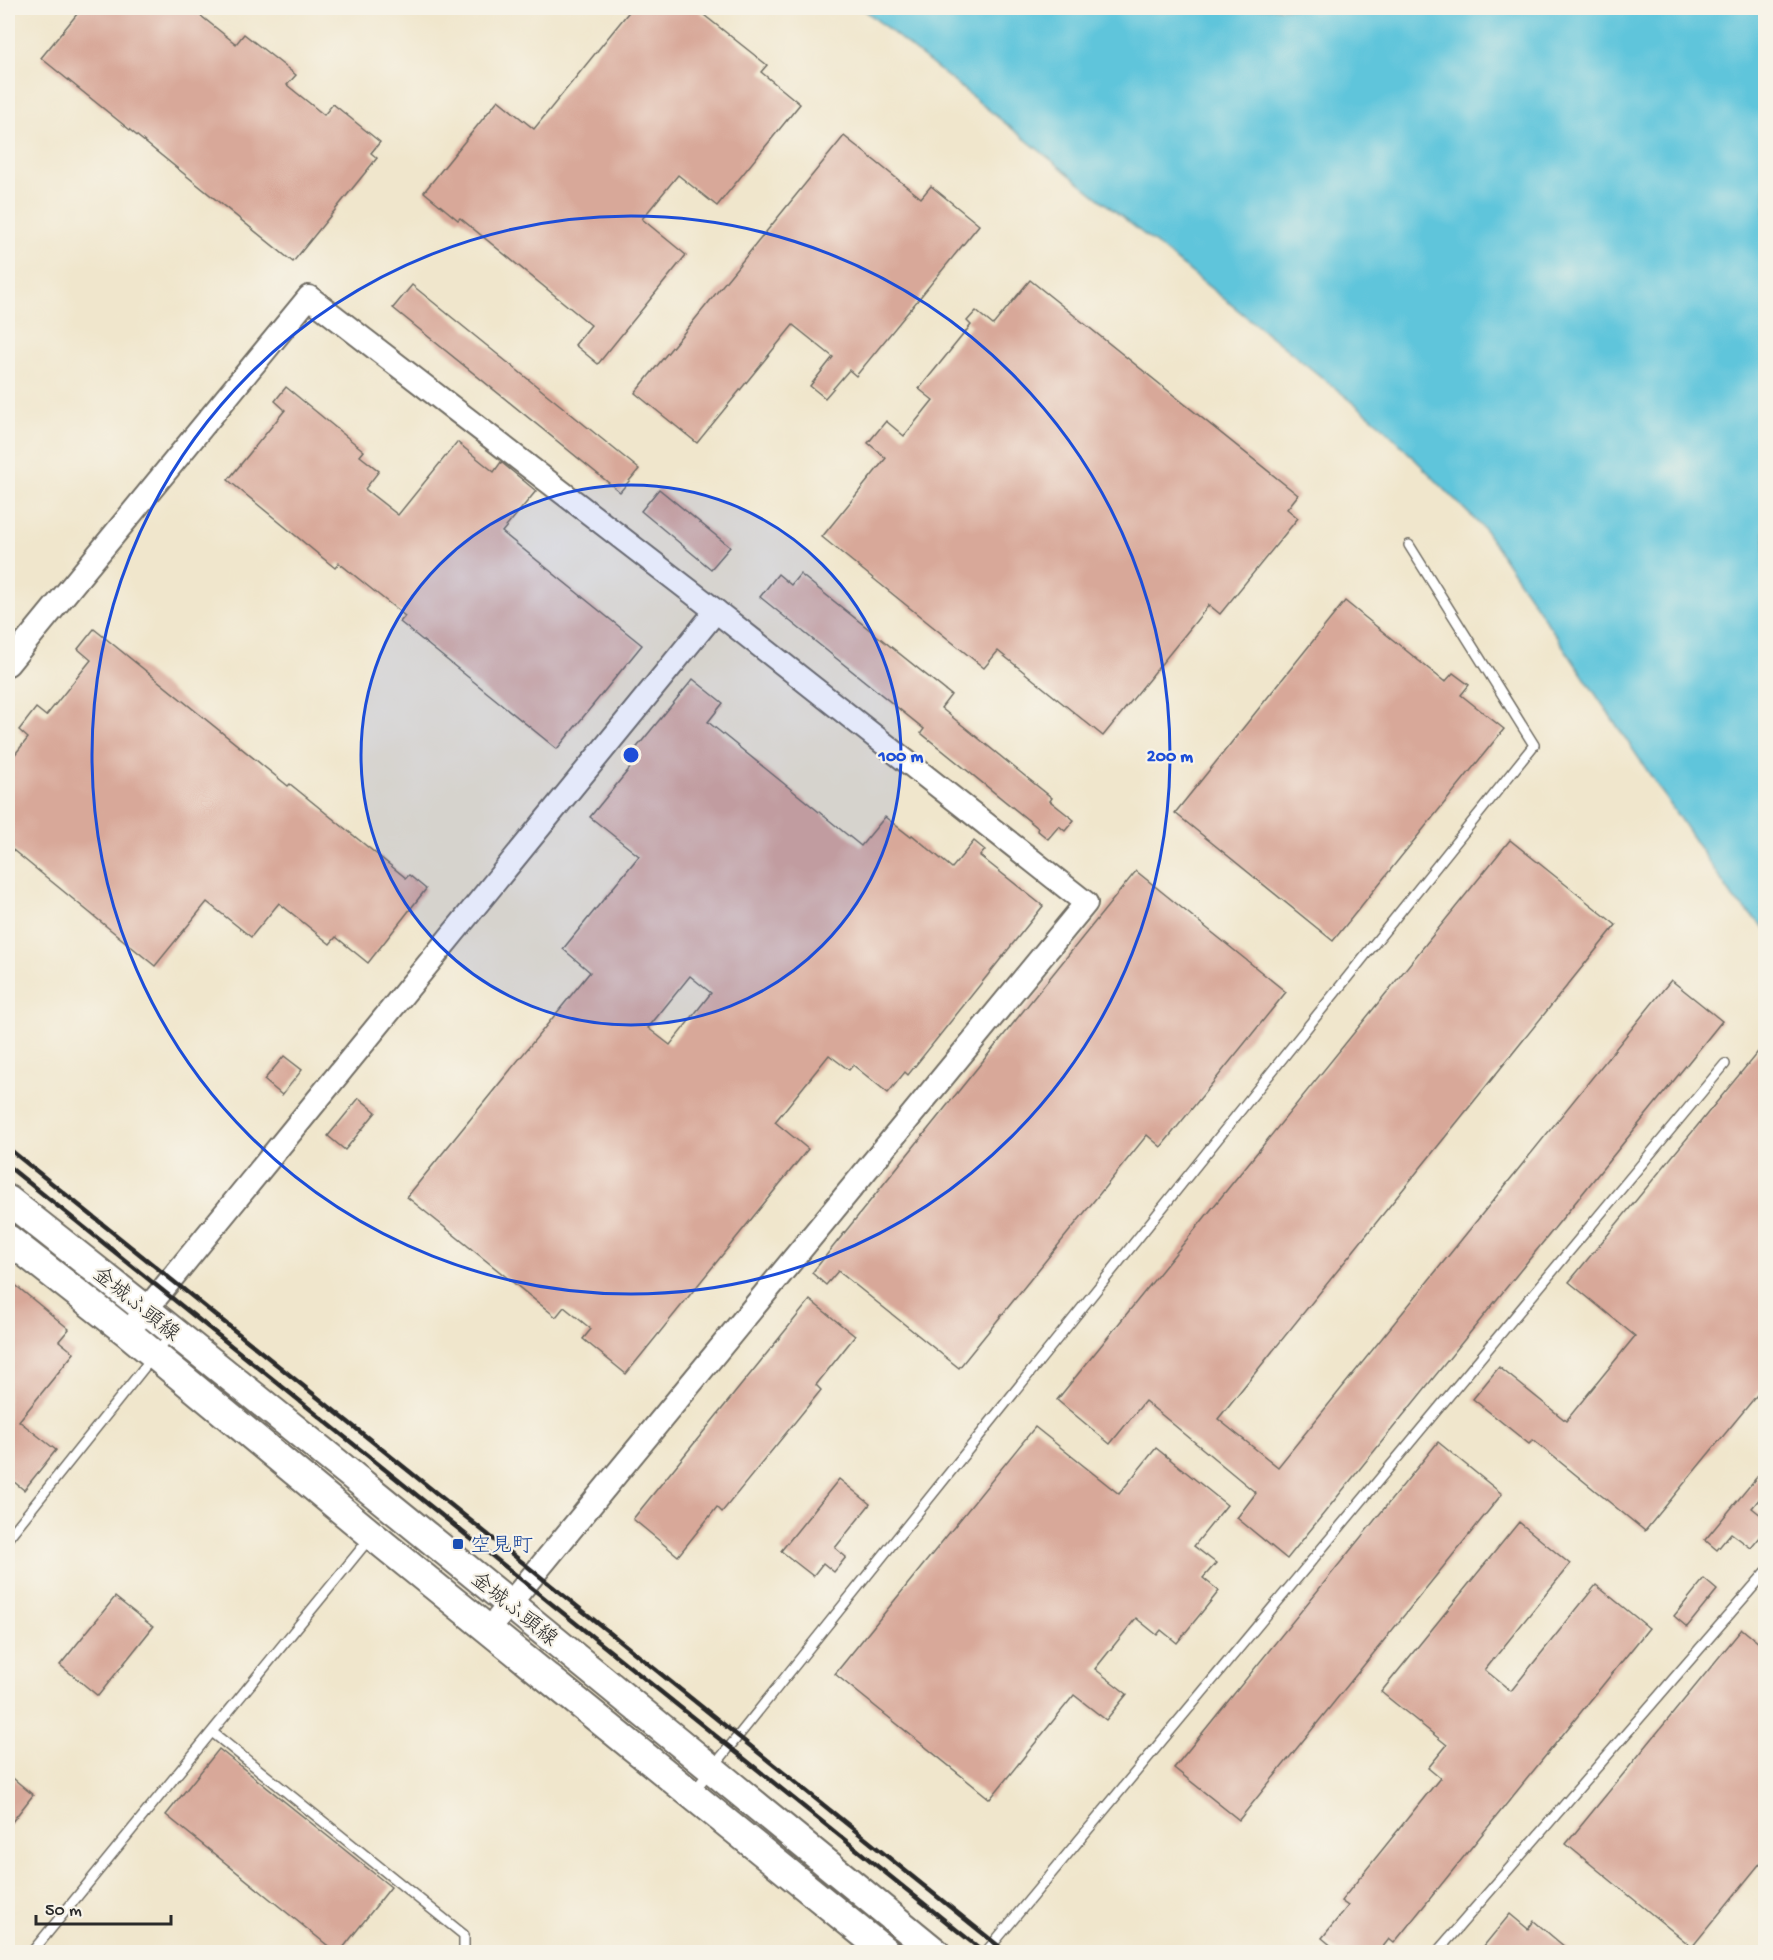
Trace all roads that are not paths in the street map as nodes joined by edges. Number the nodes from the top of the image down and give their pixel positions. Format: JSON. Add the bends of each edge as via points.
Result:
{"nodes":[{"id":1,"x":1409,"y":545,"type":"dead end"},
{"id":2,"x":716,"y":611,"type":"junction"},
{"id":3,"x":8,"y":664,"type":"edge"},
{"id":4,"x":1725,"y":1064,"type":"dead end"},
{"id":5,"x":8,"y":1200,"type":"edge"},
{"id":6,"x":8,"y":1239,"type":"edge"},
{"id":7,"x":147,"y":1310,"type":"junction"},
{"id":8,"x":173,"y":1331,"type":"junction"},
{"id":9,"x":128,"y":1333,"type":"junction"},
{"id":10,"x":154,"y":1355,"type":"junction"},
{"id":11,"x":373,"y":1536,"type":"junction"},
{"id":12,"x":8,"y":1538,"type":"edge"},
{"id":13,"x":1766,"y":1572,"type":"edge"},
{"id":14,"x":511,"y":1604,"type":"junction"},
{"id":15,"x":489,"y":1629,"type":"junction"},
{"id":16,"x":212,"y":1732,"type":"junction"},
{"id":17,"x":712,"y":1769,"type":"junction"},
{"id":18,"x":690,"y":1795,"type":"junction"},
{"id":19,"x":32,"y":1953,"type":"edge"},
{"id":20,"x":464,"y":1953,"type":"edge"},
{"id":21,"x":886,"y":1953,"type":"edge"},
{"id":22,"x":935,"y":1953,"type":"edge"},
{"id":23,"x":986,"y":1953,"type":"edge"},
{"id":24,"x":1437,"y":1953,"type":"edge"}],
"edges":[{"from":1,"to":17,"type":"lane","via":[[1534,745]]},
{"from":2,"to":3,"type":"street","via":[[309,297]]},
{"from":2,"to":7,"type":"street"},
{"from":2,"to":14,"type":"street","via":[[1086,903]]},
{"from":4,"to":23,"type":"lane"},
{"from":5,"to":7,"type":"main road","name":"金城ふ頭線"},
{"from":6,"to":9,"type":"main road","name":"金城ふ頭線"},
{"from":7,"to":8,"type":"main road","name":"金城ふ頭線"},
{"from":7,"to":9,"type":"street"},
{"from":8,"to":10,"type":"lane"},
{"from":8,"to":14,"type":"main road","name":"金城ふ頭線"},
{"from":9,"to":10,"type":"main road","name":"金城ふ頭線"},
{"from":10,"to":11,"type":"main road","name":"金城ふ頭線"},
{"from":10,"to":12,"type":"lane"},
{"from":11,"to":15,"type":"main road","name":"金城ふ頭線"},
{"from":11,"to":16,"type":"lane"},
{"from":13,"to":24,"type":"lane"},
{"from":14,"to":15,"type":"street"},
{"from":14,"to":17,"type":"main road","name":"金城ふ頭線"},
{"from":15,"to":18,"type":"main road","name":"金城ふ頭線"},
{"from":16,"to":19,"type":"lane"},
{"from":16,"to":20,"type":"lane","via":[[464,1935]]},
{"from":17,"to":18,"type":"lane"},
{"from":17,"to":22,"type":"main road","name":"金城ふ頭線"},
{"from":18,"to":21,"type":"main road","name":"金城ふ頭線"}]}
